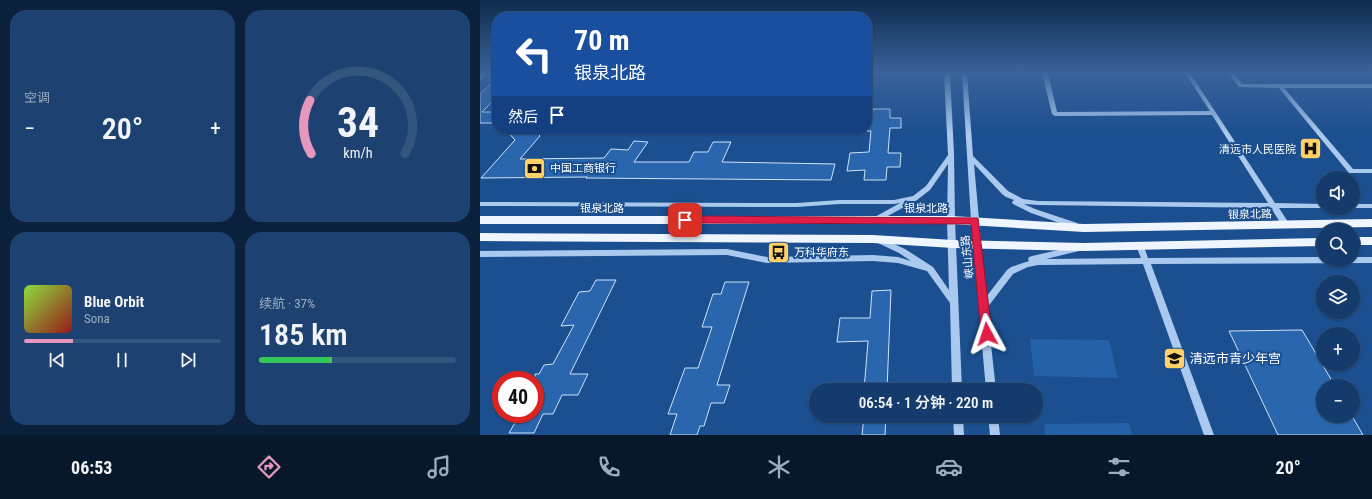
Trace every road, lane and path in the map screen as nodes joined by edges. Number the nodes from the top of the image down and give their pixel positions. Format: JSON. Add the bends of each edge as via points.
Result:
{"nodes":[{"id":1,"x":948,"y":93,"type":"edge"},
{"id":2,"x":965,"y":93,"type":"edge"},
{"id":3,"x":1050,"y":93,"type":"edge"},
{"id":4,"x":1201,"y":93,"type":"edge"},
{"id":5,"x":1286,"y":93,"type":"edge"},
{"id":6,"x":1213,"y":113,"type":"junction"},
{"id":7,"x":951,"y":154,"type":"junction"},
{"id":8,"x":970,"y":156,"type":"junction"},
{"id":9,"x":1372,"y":171,"type":"edge"},
{"id":10,"x":1004,"y":192,"type":"junction"},
{"id":11,"x":915,"y":198,"type":"junction"},
{"id":12,"x":480,"y":204,"type":"edge"},
{"id":13,"x":1272,"y":206,"type":"junction"},
{"id":14,"x":1316,"y":206,"type":"edge"},
{"id":15,"x":1360,"y":206,"type":"edge"},
{"id":16,"x":1372,"y":206,"type":"edge"},
{"id":17,"x":480,"y":220,"type":"edge"},
{"id":18,"x":875,"y":220,"type":"junction"},
{"id":19,"x":951,"y":220,"type":"junction"},
{"id":20,"x":975,"y":221,"type":"junction"},
{"id":21,"x":1372,"y":223,"type":"edge"},
{"id":22,"x":1286,"y":225,"type":"junction"},
{"id":23,"x":1084,"y":228,"type":"junction"},
{"id":24,"x":480,"y":238,"type":"edge"},
{"id":25,"x":873,"y":239,"type":"junction"},
{"id":26,"x":1360,"y":241,"type":"edge"},
{"id":27,"x":1372,"y":241,"type":"edge"},
{"id":28,"x":1316,"y":242,"type":"edge"},
{"id":29,"x":953,"y":244,"type":"junction"},
{"id":30,"x":978,"y":244,"type":"junction"},
{"id":31,"x":1140,"y":246,"type":"junction"},
{"id":32,"x":1084,"y":247,"type":"junction"},
{"id":33,"x":480,"y":254,"type":"edge"},
{"id":34,"x":1144,"y":260,"type":"junction"},
{"id":35,"x":1372,"y":260,"type":"edge"},
{"id":36,"x":930,"y":269,"type":"junction"},
{"id":37,"x":1010,"y":272,"type":"junction"},
{"id":38,"x":954,"y":302,"type":"junction"},
{"id":39,"x":984,"y":306,"type":"junction"},
{"id":40,"x":958,"y":383,"type":"edge"},
{"id":41,"x":990,"y":383,"type":"edge"},
{"id":42,"x":958,"y":423,"type":"edge"},
{"id":43,"x":994,"y":423,"type":"edge"},
{"id":44,"x":959,"y":435,"type":"edge"},
{"id":45,"x":995,"y":435,"type":"edge"},
{"id":46,"x":1209,"y":435,"type":"edge"}],
"edges":[{"from":1,"to":7,"type":"street","name":"峡山东路"},
{"from":2,"to":8,"type":"street","name":"峡山东路"},
{"from":3,"to":6,"type":"street","via":[[1055,114]]},
{"from":4,"to":6,"type":"street"},
{"from":5,"to":9,"type":"street","via":[[1351,171]]},
{"from":6,"to":13,"type":"street"},
{"from":7,"to":11,"type":"street","via":[[928,188]]},
{"from":7,"to":19,"type":"street","name":"峡山东路"},
{"from":8,"to":10,"type":"street"},
{"from":8,"to":20,"type":"street","name":"峡山东路"},
{"from":10,"to":13,"type":"street","name":"银泉北路","via":[[1022,201],[1038,203]]},
{"from":10,"to":23,"type":"street","via":[[1014,201],[1033,211]]},
{"from":11,"to":12,"type":"street","name":"银泉北路","via":[[894,202],[797,205]]},
{"from":11,"to":18,"type":"street"},
{"from":13,"to":14,"type":"street","name":"银泉北路"},
{"from":13,"to":22,"type":"street"},
{"from":15,"to":16,"type":"street"},
{"from":17,"to":18,"type":"main road","name":"银泉北路"},
{"from":18,"to":19,"type":"main road","name":"银泉北路"},
{"from":19,"to":20,"type":"main road","name":"银泉北路"},
{"from":19,"to":29,"type":"street","name":"峡山东路"},
{"from":20,"to":23,"type":"main road","name":"银泉北路"},
{"from":20,"to":30,"type":"street","name":"峡山东路"},
{"from":21,"to":22,"type":"main road","name":"银泉北路"},
{"from":22,"to":23,"type":"main road","name":"银泉北路"},
{"from":24,"to":25,"type":"main road"},
{"from":25,"to":29,"type":"main road"},
{"from":25,"to":36,"type":"street","via":[[889,244]]},
{"from":26,"to":27,"type":"main road"},
{"from":28,"to":31,"type":"main road"},
{"from":29,"to":30,"type":"main road"},
{"from":29,"to":38,"type":"street","name":"峡山东路"},
{"from":30,"to":32,"type":"main road"},
{"from":30,"to":39,"type":"street","name":"峡山东路"},
{"from":31,"to":32,"type":"main road"},
{"from":31,"to":34,"type":"street"},
{"from":32,"to":37,"type":"street","via":[[1029,260]]},
{"from":33,"to":36,"type":"street","via":[[728,252],[767,260],[879,258],[898,260]]},
{"from":34,"to":35,"type":"street"},
{"from":34,"to":37,"type":"street","via":[[1038,262]]},
{"from":34,"to":46,"type":"street"},
{"from":36,"to":38,"type":"street"},
{"from":37,"to":39,"type":"street"},
{"from":38,"to":40,"type":"street","name":"峡山东路"},
{"from":39,"to":41,"type":"street","name":"峡山东路"},
{"from":42,"to":44,"type":"street"},
{"from":43,"to":45,"type":"street"}]}
